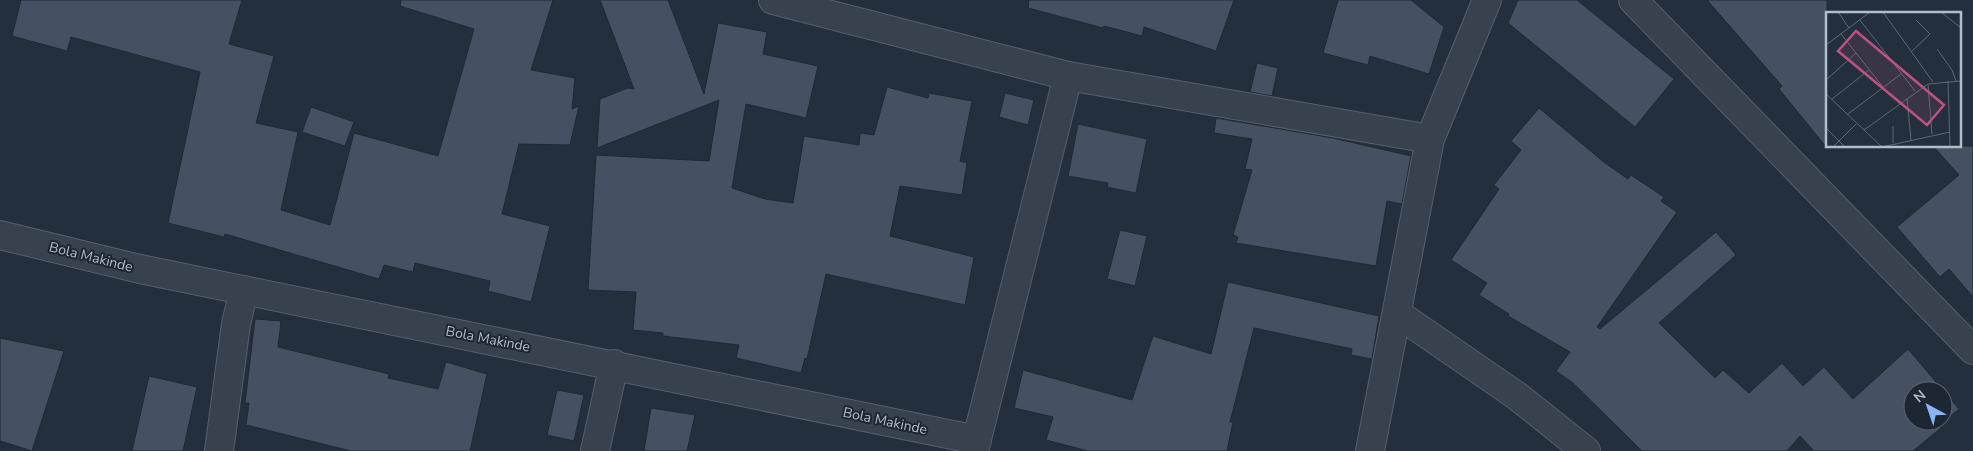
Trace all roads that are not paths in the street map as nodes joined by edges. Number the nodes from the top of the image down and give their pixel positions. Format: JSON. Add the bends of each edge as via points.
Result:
{"nodes":[{"id":1,"x":773,"y":0,"type":"edge"},
{"id":2,"x":1486,"y":0,"type":"edge"},
{"id":3,"x":1633,"y":0,"type":"edge"},
{"id":4,"x":1068,"y":76,"type":"junction"},
{"id":5,"x":1430,"y":139,"type":"junction"},
{"id":6,"x":0,"y":234,"type":"edge"},
{"id":7,"x":244,"y":290,"type":"junction"},
{"id":8,"x":1398,"y":314,"type":"junction"},
{"id":9,"x":1973,"y":350,"type":"edge"},
{"id":10,"x":614,"y":364,"type":"junction"},
{"id":11,"x":976,"y":445,"type":"edge"},
{"id":12,"x":219,"y":451,"type":"edge"},
{"id":13,"x":594,"y":451,"type":"edge"},
{"id":14,"x":1370,"y":451,"type":"edge"},
{"id":15,"x":1586,"y":451,"type":"edge"}],
"edges":[{"from":1,"to":4,"type":"street"},
{"from":2,"to":5,"type":"street"},
{"from":3,"to":9,"type":"street"},
{"from":4,"to":5,"type":"street"},
{"from":4,"to":11,"type":"street"},
{"from":5,"to":8,"type":"street"},
{"from":6,"to":7,"type":"street","name":"Bola Makinde"},
{"from":7,"to":10,"type":"street","name":"Bola Makinde"},
{"from":7,"to":12,"type":"street","via":[[236,324]]},
{"from":8,"to":14,"type":"street"},
{"from":8,"to":15,"type":"street","via":[[1517,396]]},
{"from":10,"to":11,"type":"street","name":"Bola Makinde"},
{"from":10,"to":13,"type":"street"}]}
